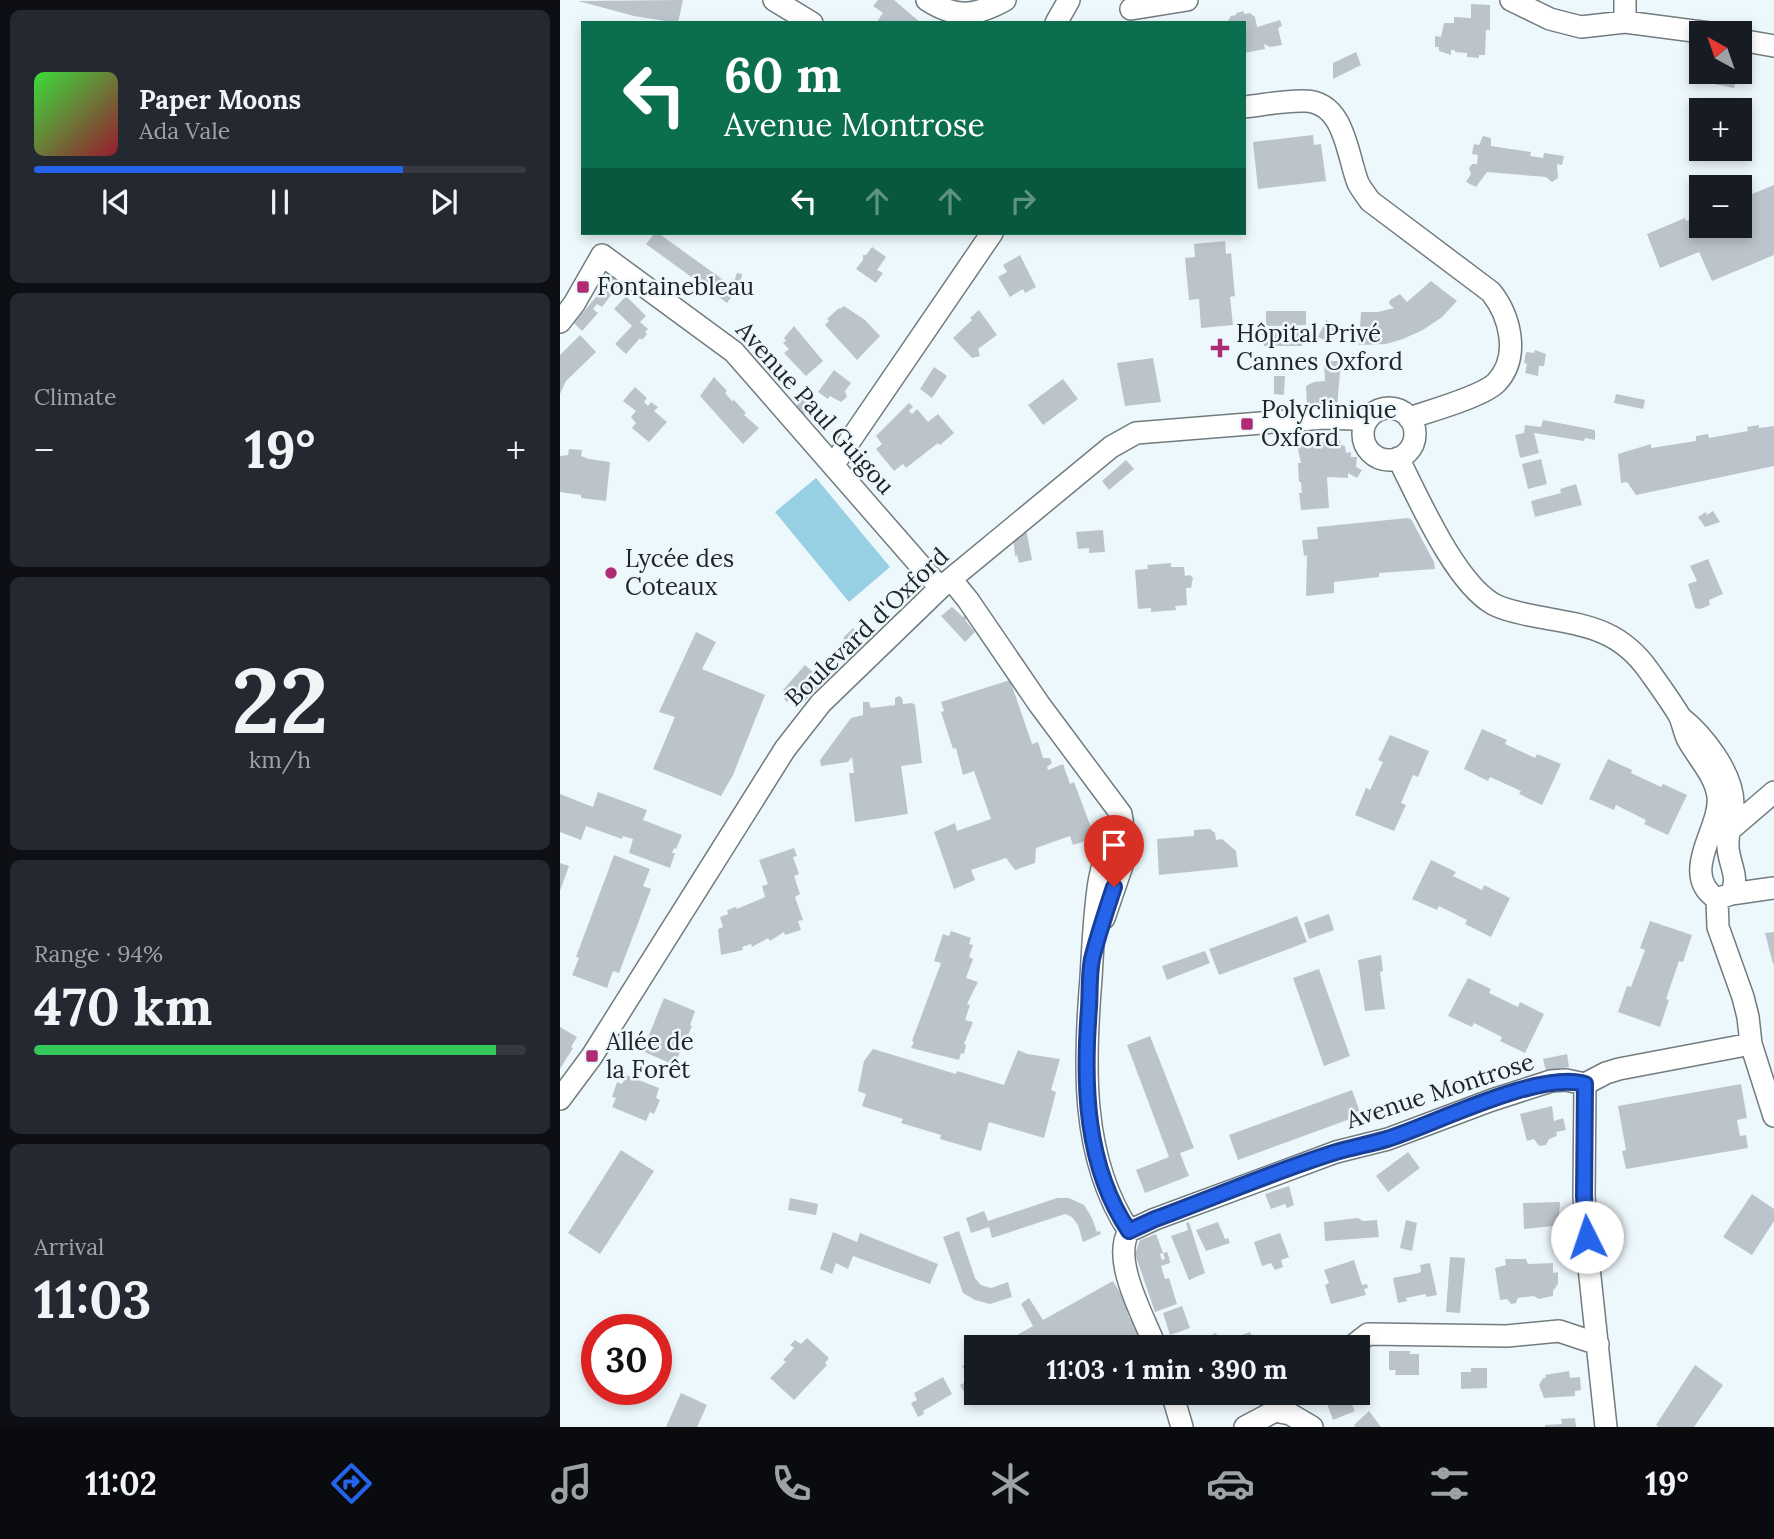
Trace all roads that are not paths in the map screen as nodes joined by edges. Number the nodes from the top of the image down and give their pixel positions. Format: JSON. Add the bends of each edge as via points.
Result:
{"nodes":[{"id":1,"x":774,"y":0,"type":"edge"},
{"id":2,"x":927,"y":0,"type":"edge"},
{"id":3,"x":1005,"y":0,"type":"edge"},
{"id":4,"x":1069,"y":0,"type":"edge"},
{"id":5,"x":1187,"y":0,"type":"edge"},
{"id":6,"x":1511,"y":0,"type":"edge"},
{"id":7,"x":1625,"y":0,"type":"edge"},
{"id":8,"x":1126,"y":11,"type":"edge"},
{"id":9,"x":809,"y":21,"type":"edge"},
{"id":10,"x":1057,"y":21,"type":"edge"},
{"id":11,"x":1625,"y":22,"type":"junction"},
{"id":12,"x":1689,"y":30,"type":"edge"},
{"id":13,"x":1752,"y":42,"type":"edge"},
{"id":14,"x":1774,"y":46,"type":"edge"},
{"id":15,"x":1246,"y":107,"type":"edge"},
{"id":16,"x":991,"y":235,"type":"edge"},
{"id":17,"x":560,"y":322,"type":"edge"},
{"id":18,"x":1409,"y":418,"type":"junction"},
{"id":19,"x":1366,"y":422,"type":"junction"},
{"id":20,"x":1398,"y":458,"type":"junction"},
{"id":21,"x":834,"y":464,"type":"junction"},
{"id":22,"x":945,"y":584,"type":"junction"},
{"id":23,"x":1680,"y":717,"type":"junction"},
{"id":24,"x":1732,"y":792,"type":"junction"},
{"id":25,"x":1767,"y":798,"type":"edge"},
{"id":26,"x":1729,"y":831,"type":"junction"},
{"id":27,"x":1702,"y":855,"type":"junction"},
{"id":28,"x":1774,"y":888,"type":"edge"},
{"id":29,"x":1724,"y":897,"type":"junction"},
{"id":30,"x":1751,"y":1044,"type":"junction"},
{"id":31,"x":1585,"y":1084,"type":"junction"},
{"id":32,"x":560,"y":1099,"type":"edge"},
{"id":33,"x":1774,"y":1116,"type":"edge"},
{"id":34,"x":1129,"y":1231,"type":"junction"},
{"id":35,"x":1151,"y":1335,"type":"edge"},
{"id":36,"x":1367,"y":1335,"type":"edge"},
{"id":37,"x":1598,"y":1344,"type":"junction"},
{"id":38,"x":1176,"y":1405,"type":"edge"},
{"id":39,"x":1280,"y":1405,"type":"edge"},
{"id":40,"x":1275,"y":1410,"type":"junction"},
{"id":41,"x":1182,"y":1427,"type":"edge"},
{"id":42,"x":1245,"y":1427,"type":"edge"},
{"id":43,"x":1312,"y":1427,"type":"edge"},
{"id":44,"x":1606,"y":1427,"type":"edge"}],
"edges":[{"from":1,"to":9,"type":"street"},
{"from":2,"to":3,"type":"street","via":[[973,14]]},
{"from":4,"to":10,"type":"street"},
{"from":5,"to":8,"type":"street"},
{"from":6,"to":11,"type":"street","via":[[1550,19],[1581,27]]},
{"from":7,"to":11,"type":"street"},
{"from":11,"to":12,"type":"street"},
{"from":13,"to":14,"type":"street"},
{"from":15,"to":18,"type":"street","via":[[1307,100],[1334,115],[1370,201],[1491,292],[1502,306],[1510,328],[1509,349],[1496,383]]},
{"from":16,"to":21,"type":"street"},
{"from":17,"to":21,"type":"street","name":"Avenue Paul Guigou","via":[[602,255],[723,342]]},
{"from":18,"to":19,"type":"street","via":[[1386,408]]},
{"from":18,"to":20,"type":"street","via":[[1414,441]]},
{"from":19,"to":20,"type":"street","via":[[1363,440],[1373,454],[1380,459]]},
{"from":19,"to":22,"type":"street","name":"Boulevard d'Oxford","via":[[1324,418],[1136,433],[1111,447]]},
{"from":20,"to":23,"type":"street","via":[[1452,559],[1479,593],[1507,610],[1606,632],[1648,669]]},
{"from":21,"to":22,"type":"street","name":"Avenue Paul Guigou"},
{"from":22,"to":32,"type":"street","name":"Boulevard d'Oxford","via":[[799,729],[580,1075]]},
{"from":22,"to":34,"type":"street","name":"Avenue Paul Guigou","via":[[1118,808],[1123,822],[1126,854],[1092,961],[1087,1027],[1089,1113],[1097,1161],[1107,1192]]},
{"from":23,"to":24,"type":"street","via":[[1696,730]]},
{"from":23,"to":27,"type":"street","via":[[1717,789],[1719,807]]},
{"from":24,"to":25,"type":"street","via":[[1748,802]]},
{"from":24,"to":26,"type":"street"},
{"from":25,"to":26,"type":"street"},
{"from":26,"to":27,"type":"street"},
{"from":26,"to":29,"type":"street","via":[[1736,877],[1735,886]]},
{"from":27,"to":29,"type":"street","via":[[1706,890]]},
{"from":28,"to":29,"type":"street"},
{"from":29,"to":30,"type":"street","via":[[1718,927],[1743,997]]},
{"from":30,"to":31,"type":"street","name":"Avenue Montrose","via":[[1619,1069]]},
{"from":30,"to":33,"type":"street"},
{"from":31,"to":34,"type":"street","name":"Avenue Montrose","via":[[1551,1081],[1492,1100],[1388,1139],[1336,1152]]},
{"from":31,"to":37,"type":"street","via":[[1584,1196]]},
{"from":34,"to":35,"type":"street","via":[[1122,1249],[1124,1269]]},
{"from":36,"to":37,"type":"street","via":[[1507,1336],[1559,1331]]},
{"from":37,"to":44,"type":"street"},
{"from":38,"to":41,"type":"street"},
{"from":39,"to":40,"type":"street"},
{"from":40,"to":42,"type":"street"},
{"from":40,"to":43,"type":"street"}]}
